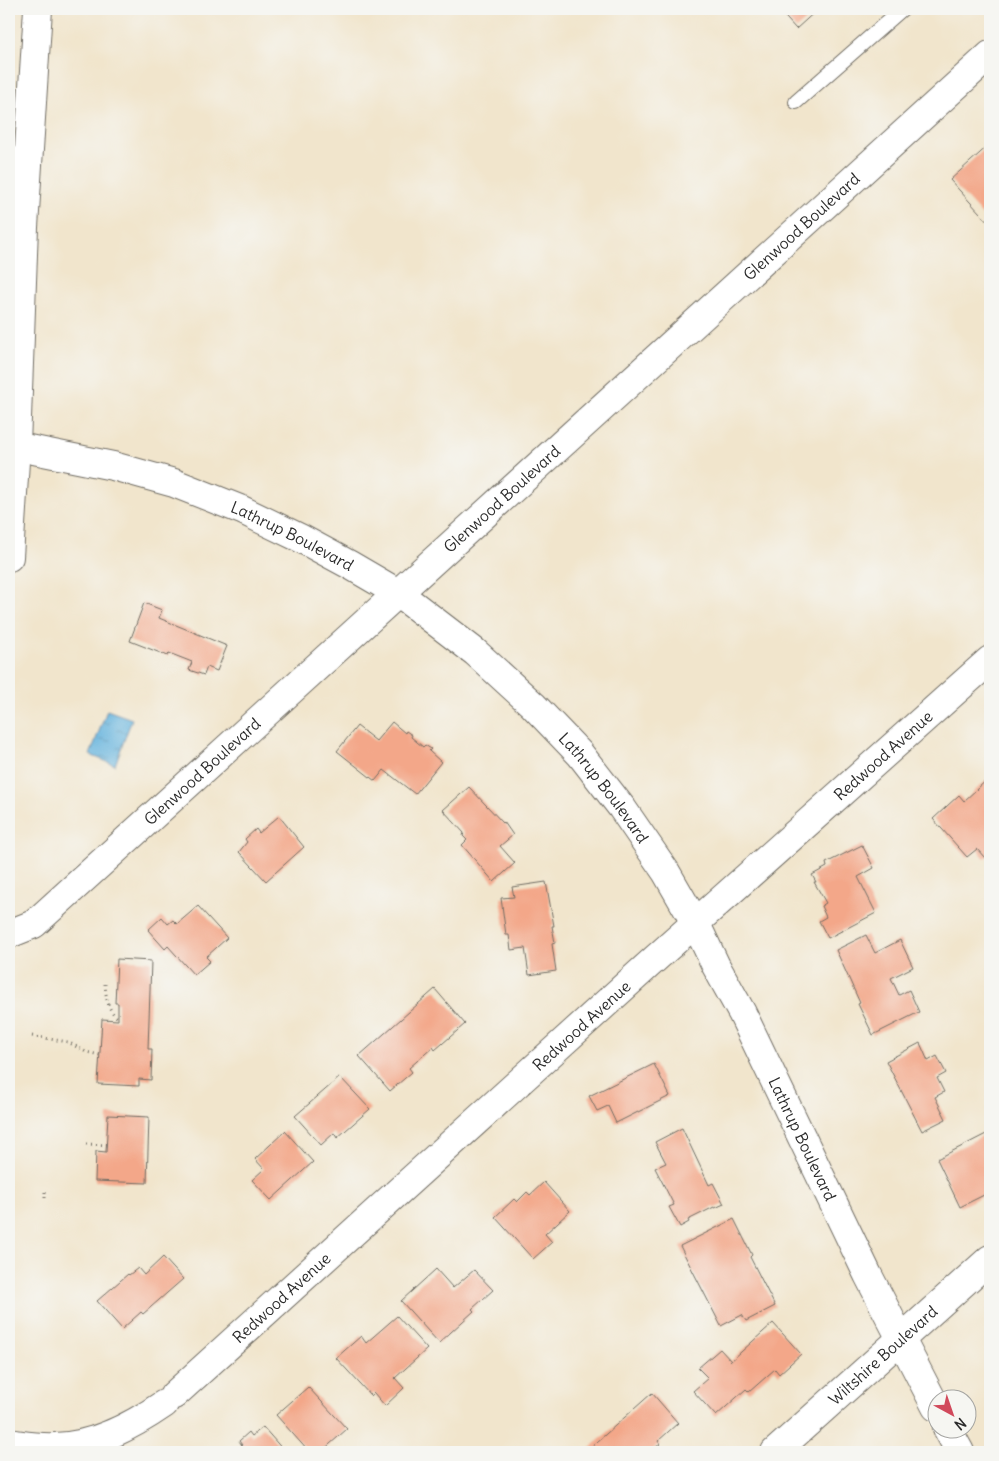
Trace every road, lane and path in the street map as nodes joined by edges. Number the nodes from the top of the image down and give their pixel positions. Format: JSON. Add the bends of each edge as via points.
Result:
{"nodes":[{"id":1,"x":38,"y":9,"type":"edge"},
{"id":2,"x":902,"y":9,"type":"edge"},
{"id":3,"x":990,"y":56,"type":"edge"},
{"id":4,"x":796,"y":102,"type":"dead end"},
{"id":5,"x":12,"y":445,"type":"edge"},
{"id":6,"x":9,"y":557,"type":"edge"},
{"id":7,"x":398,"y":593,"type":"junction"},
{"id":8,"x":990,"y":660,"type":"edge"},
{"id":9,"x":696,"y":924,"type":"junction"},
{"id":10,"x":9,"y":934,"type":"edge"},
{"id":11,"x":105,"y":984,"type":"dead end"},
{"id":12,"x":118,"y":1018,"type":"dead end"},
{"id":13,"x":32,"y":1036,"type":"dead end"},
{"id":14,"x":100,"y":1055,"type":"dead end"},
{"id":15,"x":86,"y":1144,"type":"dead end"},
{"id":16,"x":106,"y":1145,"type":"dead end"},
{"id":17,"x":45,"y":1188,"type":"dead end"},
{"id":18,"x":45,"y":1198,"type":"dead end"},
{"id":19,"x":990,"y":1258,"type":"edge"},
{"id":20,"x":902,"y":1338,"type":"junction"},
{"id":21,"x":926,"y":1388,"type":"edge"},
{"id":22,"x":952,"y":1438,"type":"edge"},
{"id":23,"x":9,"y":1443,"type":"edge"},
{"id":24,"x":774,"y":1452,"type":"edge"},
{"id":25,"x":960,"y":1452,"type":"edge"}],
"edges":[{"from":1,"to":5,"type":"street"},
{"from":2,"to":4,"type":"lane"},
{"from":3,"to":7,"type":"street","name":"Glenwood Boulevard"},
{"from":5,"to":6,"type":"street"},
{"from":5,"to":7,"type":"street","name":"Lathrup Boulevard","via":[[113,466],[174,483],[300,538]]},
{"from":7,"to":9,"type":"street","name":"Lathrup Boulevard","via":[[476,652],[580,754],[666,872]]},
{"from":7,"to":10,"type":"street","name":"Glenwood Boulevard","via":[[34,924]]},
{"from":8,"to":9,"type":"street","name":"Redwood Avenue"},
{"from":9,"to":20,"type":"street","name":"Lathrup Boulevard"},
{"from":9,"to":23,"type":"street","name":"Redwood Avenue","via":[[169,1399],[125,1429],[77,1445],[55,1447]]},
{"from":11,"to":12,"type":"path","via":[[106,1001]]},
{"from":13,"to":14,"type":"path","via":[[68,1042]]},
{"from":15,"to":16,"type":"path"},
{"from":17,"to":18,"type":"path"},
{"from":19,"to":20,"type":"street","name":"Wiltshire Boulevard"},
{"from":20,"to":21,"type":"street","name":"Lathrup Boulevard"},
{"from":20,"to":24,"type":"street","name":"Wiltshire Boulevard"},
{"from":22,"to":25,"type":"street"}]}
